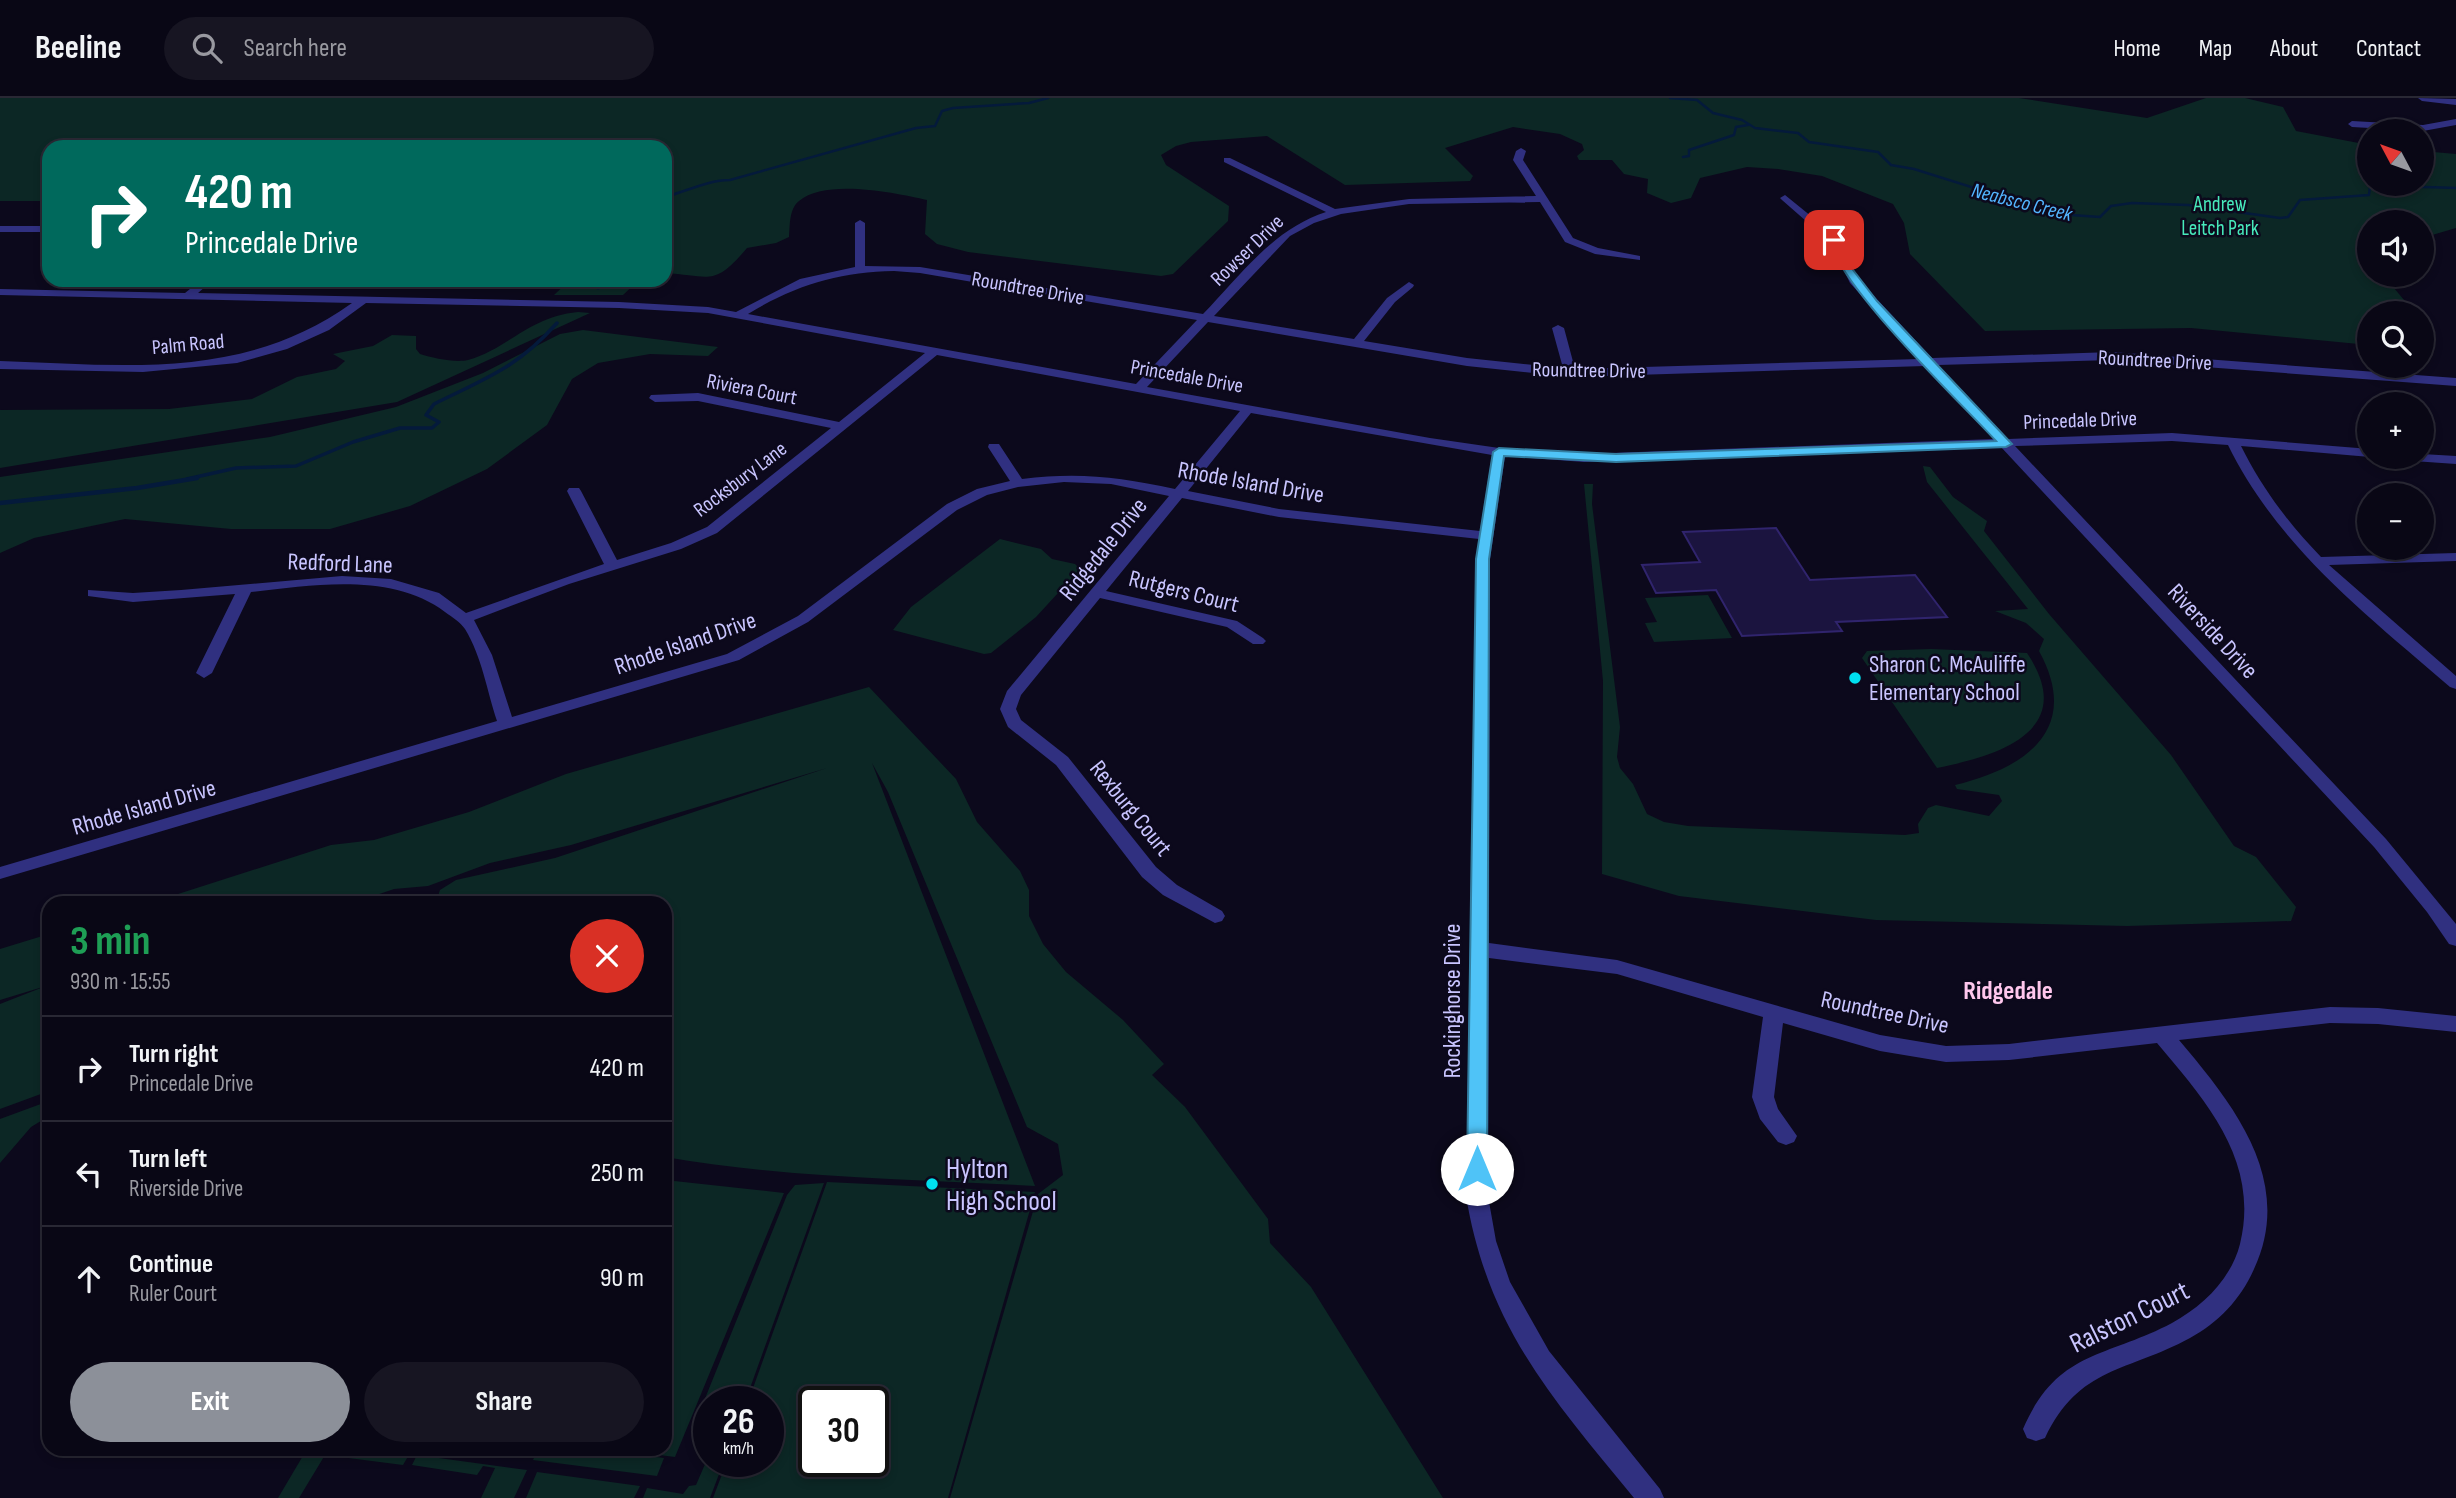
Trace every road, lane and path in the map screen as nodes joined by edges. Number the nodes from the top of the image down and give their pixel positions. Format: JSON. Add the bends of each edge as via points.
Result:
{"nodes":[{"id":1,"x":2422,"y":98,"type":"edge"},
{"id":2,"x":2456,"y":102,"type":"edge"},
{"id":3,"x":2352,"y":124,"type":"dead end"},
{"id":4,"x":2454,"y":124,"type":"edge"},
{"id":5,"x":1521,"y":151,"type":"dead end"},
{"id":6,"x":1227,"y":160,"type":"dead end"},
{"id":7,"x":1785,"y":198,"type":"dead end"},
{"id":8,"x":1542,"y":199,"type":"junction"},
{"id":9,"x":1333,"y":212,"type":"junction"},
{"id":10,"x":860,"y":223,"type":"dead end"},
{"id":11,"x":0,"y":229,"type":"edge"},
{"id":12,"x":42,"y":229,"type":"edge"},
{"id":13,"x":1636,"y":258,"type":"dead end"},
{"id":14,"x":860,"y":269,"type":"junction"},
{"id":15,"x":1409,"y":285,"type":"dead end"},
{"id":16,"x":199,"y":287,"type":"edge"},
{"id":17,"x":0,"y":292,"type":"edge"},
{"id":18,"x":187,"y":296,"type":"junction"},
{"id":19,"x":364,"y":299,"type":"junction"},
{"id":20,"x":739,"y":315,"type":"junction"},
{"id":21,"x":1205,"y":318,"type":"junction"},
{"id":22,"x":1558,"y":328,"type":"dead end"},
{"id":23,"x":1356,"y":344,"type":"junction"},
{"id":24,"x":934,"y":351,"type":"junction"},
{"id":25,"x":1929,"y":361,"type":"junction"},
{"id":26,"x":0,"y":365,"type":"edge"},
{"id":27,"x":1570,"y":373,"type":"junction"},
{"id":28,"x":2456,"y":382,"type":"edge"},
{"id":29,"x":1138,"y":389,"type":"junction"},
{"id":30,"x":655,"y":398,"type":"dead end"},
{"id":31,"x":1248,"y":409,"type":"junction"},
{"id":32,"x":841,"y":426,"type":"junction"},
{"id":33,"x":2232,"y":441,"type":"junction"},
{"id":34,"x":2006,"y":444,"type":"junction"},
{"id":35,"x":994,"y":447,"type":"dead end"},
{"id":36,"x":1499,"y":452,"type":"junction"},
{"id":37,"x":2357,"y":452,"type":"edge"},
{"id":38,"x":2434,"y":458,"type":"edge"},
{"id":39,"x":2456,"y":460,"type":"edge"},
{"id":40,"x":1018,"y":483,"type":"junction"},
{"id":41,"x":574,"y":491,"type":"dead end"},
{"id":42,"x":1178,"y":494,"type":"junction"},
{"id":43,"x":1486,"y":536,"type":"junction"},
{"id":44,"x":2456,"y":557,"type":"edge"},
{"id":45,"x":2318,"y":561,"type":"junction"},
{"id":46,"x":612,"y":565,"type":"junction"},
{"id":47,"x":246,"y":587,"type":"junction"},
{"id":48,"x":93,"y":593,"type":"dead end"},
{"id":49,"x":1096,"y":593,"type":"junction"},
{"id":50,"x":465,"y":618,"type":"junction"},
{"id":51,"x":1258,"y":641,"type":"dead end"},
{"id":52,"x":204,"y":673,"type":"dead end"},
{"id":53,"x":2456,"y":684,"type":"edge"},
{"id":54,"x":1014,"y":723,"type":"joint"},
{"id":55,"x":506,"y":724,"type":"junction"},
{"id":56,"x":0,"y":873,"type":"edge"},
{"id":57,"x":1215,"y":916,"type":"dead end"},
{"id":58,"x":2456,"y":939,"type":"edge"},
{"id":59,"x":1478,"y":949,"type":"junction"},
{"id":60,"x":1774,"y":1013,"type":"junction"},
{"id":61,"x":2456,"y":1024,"type":"edge"},
{"id":62,"x":2162,"y":1034,"type":"junction"},
{"id":63,"x":1786,"y":1136,"type":"dead end"},
{"id":64,"x":2036,"y":1429,"type":"dead end"},
{"id":65,"x":1651,"y":1498,"type":"edge"}],
"edges":[{"from":1,"to":2,"type":"street"},
{"from":3,"to":4,"type":"street","via":[[2407,128]]},
{"from":5,"to":8,"type":"street","via":[[1518,160]]},
{"from":6,"to":9,"type":"street"},
{"from":7,"to":25,"type":"street","name":"Riverside Drive","via":[[1826,231],[1854,281]]},
{"from":8,"to":9,"type":"street","name":"Rowser Drive","via":[[1382,204]]},
{"from":8,"to":13,"type":"street","via":[[1569,240],[1595,251]]},
{"from":9,"to":21,"type":"street","name":"Rowser Drive","via":[[1286,234]]},
{"from":10,"to":14,"type":"street"},
{"from":11,"to":12,"type":"street"},
{"from":14,"to":20,"type":"street","name":"Roundtree Drive","via":[[797,282]]},
{"from":14,"to":21,"type":"street","name":"Roundtree Drive","via":[[920,270]]},
{"from":15,"to":23,"type":"street"},
{"from":16,"to":18,"type":"street"},
{"from":17,"to":18,"type":"street","name":"Princedale Drive"},
{"from":18,"to":19,"type":"street","name":"Princedale Drive"},
{"from":19,"to":20,"type":"street","name":"Princedale Drive","via":[[662,306]]},
{"from":19,"to":26,"type":"street","name":"Palm Road","via":[[309,337],[232,360],[154,368]]},
{"from":20,"to":24,"type":"street","name":"Princedale Drive"},
{"from":21,"to":23,"type":"street","name":"Roundtree Drive"},
{"from":21,"to":29,"type":"street","name":"Rowser Drive"},
{"from":22,"to":27,"type":"street"},
{"from":23,"to":27,"type":"street","name":"Roundtree Drive"},
{"from":24,"to":29,"type":"street","name":"Princedale Drive"},
{"from":24,"to":32,"type":"street","name":"Rocksbury Lane"},
{"from":25,"to":27,"type":"street","name":"Roundtree Drive"},
{"from":25,"to":28,"type":"street","name":"Roundtree Drive","via":[[2112,356]]},
{"from":25,"to":34,"type":"street","name":"Riverside Drive"},
{"from":29,"to":31,"type":"street","name":"Princedale Drive"},
{"from":30,"to":32,"type":"street","name":"Riviera Court","via":[[698,397]]},
{"from":31,"to":36,"type":"street","name":"Princedale Drive"},
{"from":31,"to":42,"type":"street","name":"Ridgedale Drive"},
{"from":32,"to":46,"type":"street","name":"Rocksbury Lane","via":[[712,530]]},
{"from":33,"to":34,"type":"street","name":"Princedale Drive","via":[[2172,437]]},
{"from":33,"to":37,"type":"street","name":"Princedale Drive"},
{"from":33,"to":45,"type":"street","via":[[2267,504]]},
{"from":34,"to":36,"type":"street","name":"Princedale Drive","via":[[1616,458]]},
{"from":34,"to":58,"type":"street","name":"Riverside Drive","via":[[2380,843]]},
{"from":35,"to":40,"type":"street"},
{"from":36,"to":43,"type":"street","name":"Rockinghorse Drive"},
{"from":38,"to":39,"type":"street"},
{"from":40,"to":42,"type":"street","name":"Rhode Island Drive","via":[[1088,478]]},
{"from":40,"to":55,"type":"street","name":"Rhode Island Drive","via":[[982,492],[952,507],[803,619],[759,645],[733,657]]},
{"from":41,"to":46,"type":"street"},
{"from":42,"to":43,"type":"street","name":"Rhode Island Drive","via":[[1279,513]]},
{"from":42,"to":49,"type":"street","name":"Ridgedale Drive"},
{"from":43,"to":59,"type":"street","name":"Rockinghorse Drive"},
{"from":44,"to":45,"type":"street"},
{"from":45,"to":53,"type":"street"},
{"from":46,"to":50,"type":"street","name":"Rocksbury Lane"},
{"from":47,"to":48,"type":"street","name":"Redford Lane","via":[[142,597]]},
{"from":47,"to":50,"type":"street","name":"Redford Lane","via":[[310,581],[376,583],[426,595]]},
{"from":47,"to":52,"type":"street"},
{"from":49,"to":51,"type":"street","name":"Rutgers Court","via":[[1232,624]]},
{"from":49,"to":54,"type":"street","name":"Ridgedale Drive","via":[[1013,694],[1008,709]]},
{"from":50,"to":55,"type":"street"},
{"from":54,"to":57,"type":"street","name":"Rexburg Court","via":[[1062,761],[1159,881]]},
{"from":55,"to":56,"type":"street","name":"Rhode Island Drive"},
{"from":59,"to":60,"type":"street","name":"Roundtree Drive","via":[[1617,967]]},
{"from":59,"to":65,"type":"street","name":"Rockinghorse Drive","via":[[1477,1196],[1489,1263],[1525,1339]]},
{"from":60,"to":62,"type":"street","name":"Roundtree Drive","via":[[1881,1043],[1947,1054],[2008,1052]]},
{"from":60,"to":63,"type":"street","via":[[1763,1097],[1768,1113]]},
{"from":61,"to":62,"type":"street","name":"Roundtree Drive","via":[[2330,1016]]},
{"from":62,"to":64,"type":"street","name":"Ralston Court","via":[[2217,1101],[2239,1140],[2255,1184],[2254,1242],[2226,1296],[2202,1317],[2071,1378],[2054,1393]]}]}
